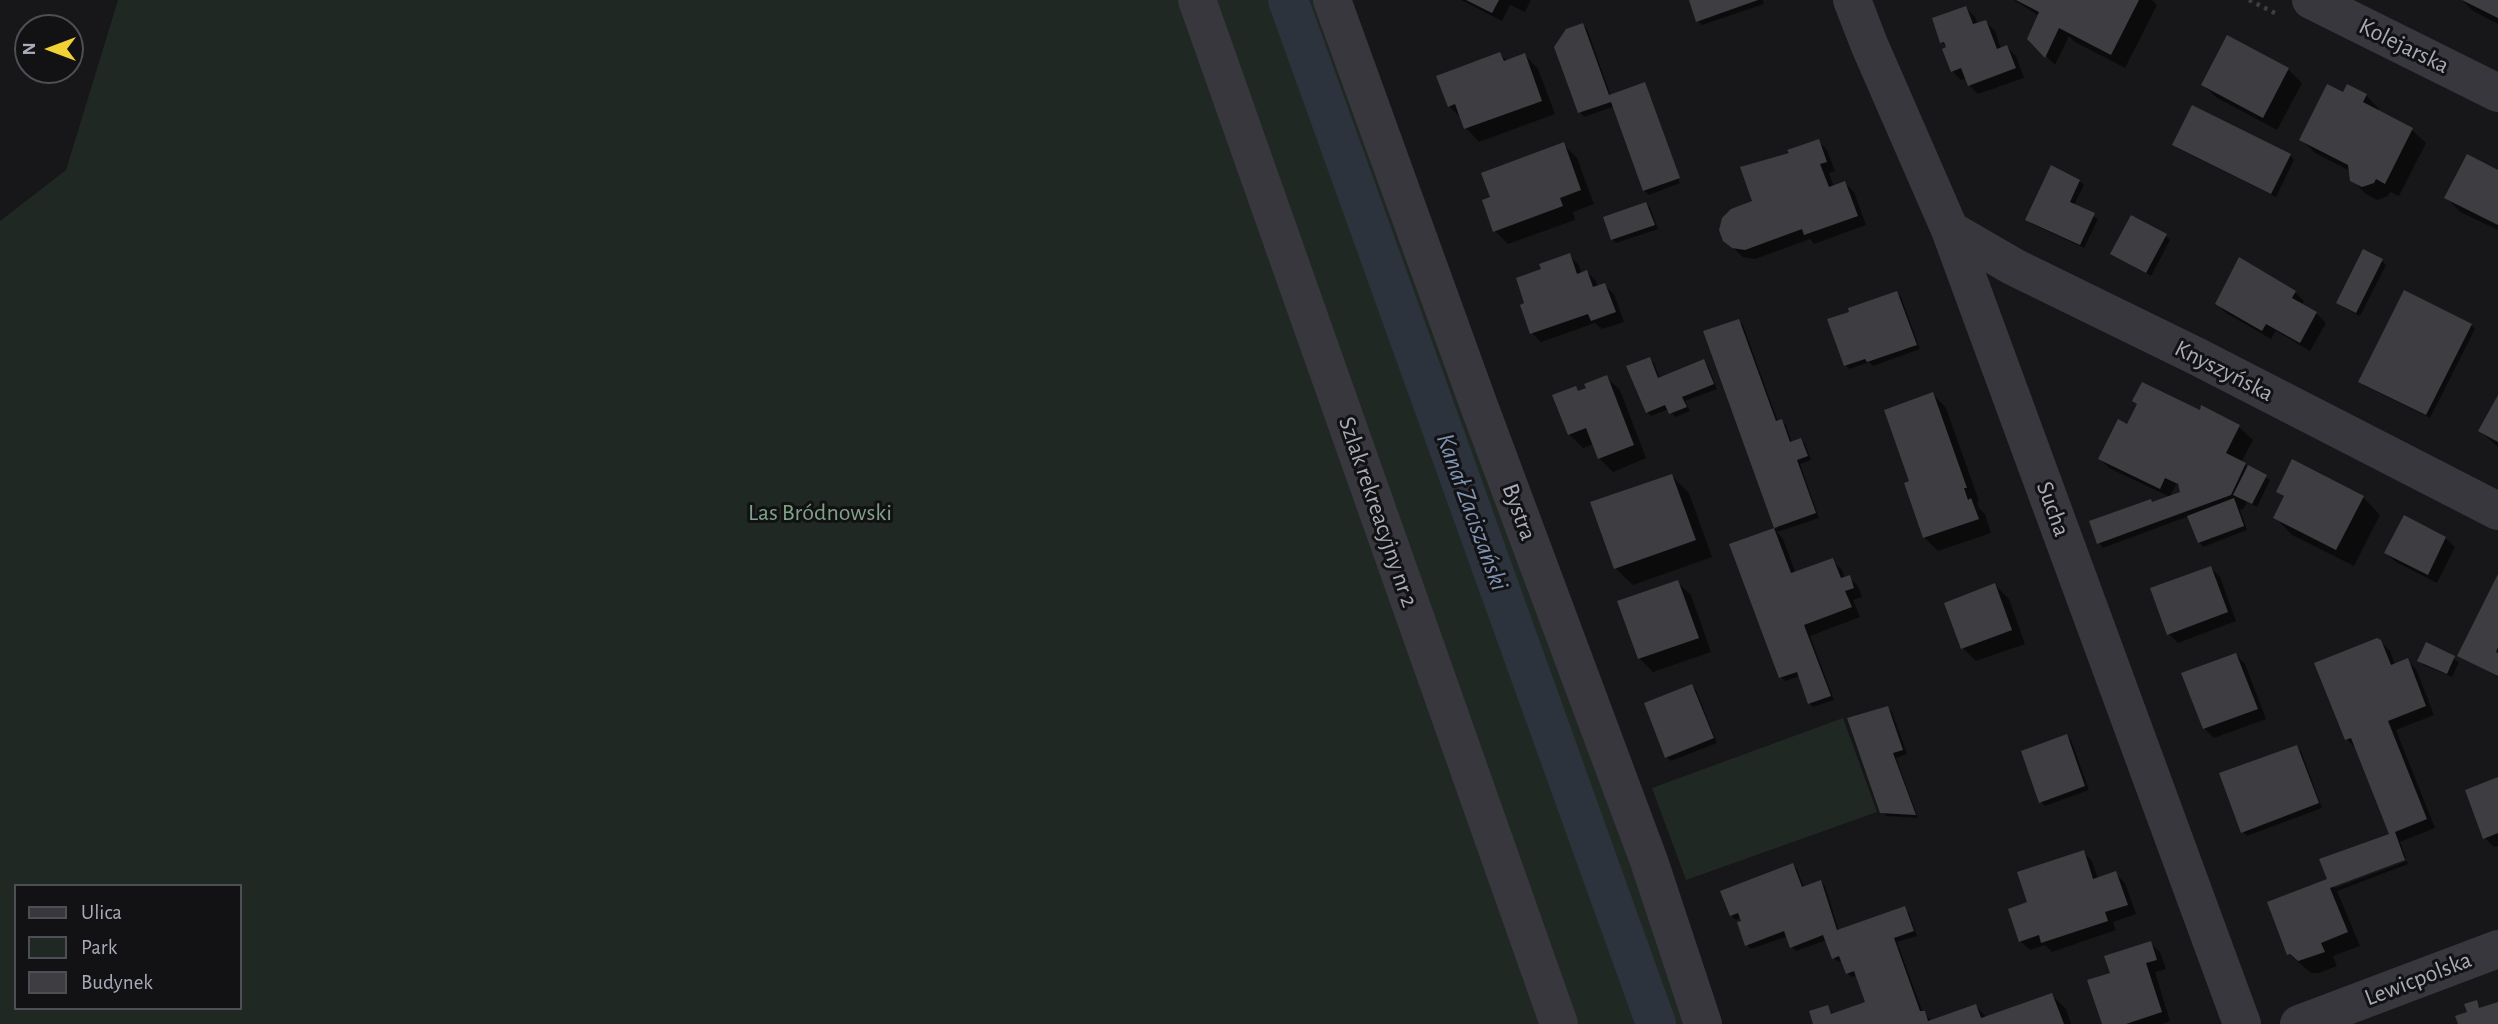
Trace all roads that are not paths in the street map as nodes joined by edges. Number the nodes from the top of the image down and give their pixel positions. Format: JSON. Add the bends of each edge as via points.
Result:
{"nodes":[{"id":1,"x":1197,"y":0,"type":"edge"},
{"id":2,"x":1332,"y":0,"type":"edge"},
{"id":3,"x":1852,"y":0,"type":"edge"},
{"id":4,"x":2311,"y":0,"type":"edge"},
{"id":5,"x":2498,"y":93,"type":"edge"},
{"id":6,"x":1950,"y":230,"type":"junction"},
{"id":7,"x":2498,"y":511,"type":"edge"},
{"id":8,"x":2498,"y":949,"type":"edge"},
{"id":9,"x":1559,"y":1024,"type":"edge"},
{"id":10,"x":1703,"y":1024,"type":"edge"},
{"id":11,"x":2242,"y":1024,"type":"edge"},
{"id":12,"x":2299,"y":1024,"type":"edge"}],
"edges":[{"from":1,"to":9,"type":"street","name":"Szlak rekreacyjny nr 2"},
{"from":2,"to":10,"type":"street","name":"Bystra","via":[[1649,861]]},
{"from":3,"to":6,"type":"street","name":"Sucha"},
{"from":4,"to":5,"type":"street","name":"Kolejarska"},
{"from":6,"to":7,"type":"street","name":"Knyszyńska","via":[[2014,267]]},
{"from":6,"to":11,"type":"street","name":"Sucha"},
{"from":8,"to":12,"type":"street","name":"Lewicpolska"}]}
